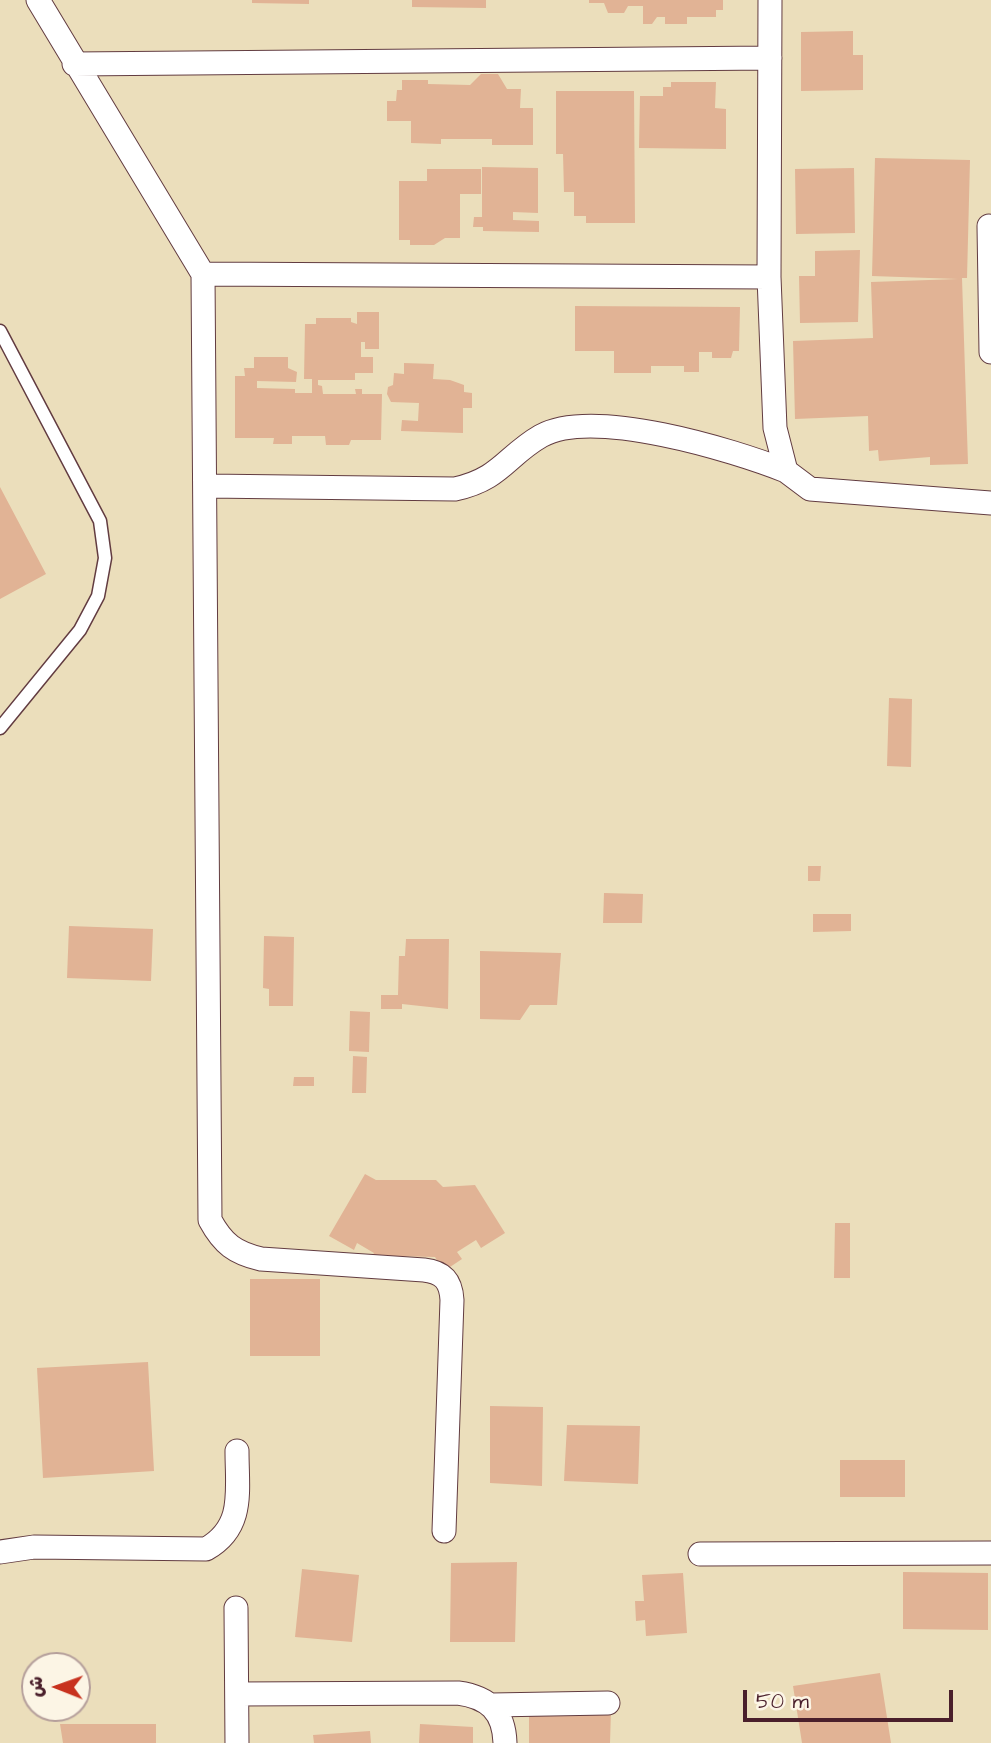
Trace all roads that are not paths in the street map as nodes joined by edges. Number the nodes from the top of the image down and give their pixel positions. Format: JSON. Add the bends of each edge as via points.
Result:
{"nodes":[{"id":1,"x":38,"y":0,"type":"edge"},
{"id":2,"x":770,"y":0,"type":"edge"},
{"id":3,"x":770,"y":58,"type":"junction"},
{"id":4,"x":74,"y":64,"type":"junction"},
{"id":5,"x":989,"y":226,"type":"dead end"},
{"id":6,"x":203,"y":274,"type":"junction"},
{"id":7,"x":769,"y":277,"type":"junction"},
{"id":8,"x":0,"y":331,"type":"edge"},
{"id":9,"x":991,"y":352,"type":"edge"},
{"id":10,"x":786,"y":471,"type":"junction"},
{"id":11,"x":206,"y":486,"type":"junction"},
{"id":12,"x":991,"y":503,"type":"edge"},
{"id":13,"x":0,"y":728,"type":"edge"},
{"id":14,"x":237,"y":1451,"type":"dead end"},
{"id":15,"x":444,"y":1531,"type":"dead end"},
{"id":16,"x":0,"y":1552,"type":"edge"},
{"id":17,"x":991,"y":1553,"type":"edge"},
{"id":18,"x":700,"y":1554,"type":"dead end"},
{"id":19,"x":236,"y":1608,"type":"dead end"},
{"id":20,"x":237,"y":1694,"type":"junction"},
{"id":21,"x":608,"y":1703,"type":"dead end"},
{"id":22,"x":492,"y":1705,"type":"junction"},
{"id":23,"x":237,"y":1743,"type":"edge"},
{"id":24,"x":505,"y":1743,"type":"edge"}],
"edges":[{"from":1,"to":4,"type":"street"},
{"from":2,"to":3,"type":"street"},
{"from":3,"to":4,"type":"street"},
{"from":3,"to":7,"type":"street"},
{"from":4,"to":6,"type":"street"},
{"from":5,"to":9,"type":"street"},
{"from":6,"to":7,"type":"street"},
{"from":6,"to":11,"type":"street"},
{"from":7,"to":10,"type":"street","via":[[775,428]]},
{"from":8,"to":13,"type":"lane","via":[[100,521],[105,558],[98,596],[80,630]]},
{"from":10,"to":11,"type":"street","via":[[701,442],[576,426],[541,437],[491,477],[455,489]]},
{"from":10,"to":12,"type":"street","via":[[810,489]]},
{"from":11,"to":15,"type":"street","via":[[210,1220],[221,1240],[239,1254],[424,1270],[445,1278],[452,1300]]},
{"from":14,"to":16,"type":"street","via":[[233,1525],[222,1540],[206,1549],[34,1547]]},
{"from":17,"to":18,"type":"street"},
{"from":19,"to":20,"type":"street"},
{"from":20,"to":22,"type":"street","via":[[458,1693]]},
{"from":20,"to":23,"type":"street"},
{"from":21,"to":22,"type":"street"},
{"from":22,"to":24,"type":"street","via":[[503,1720]]}]}
